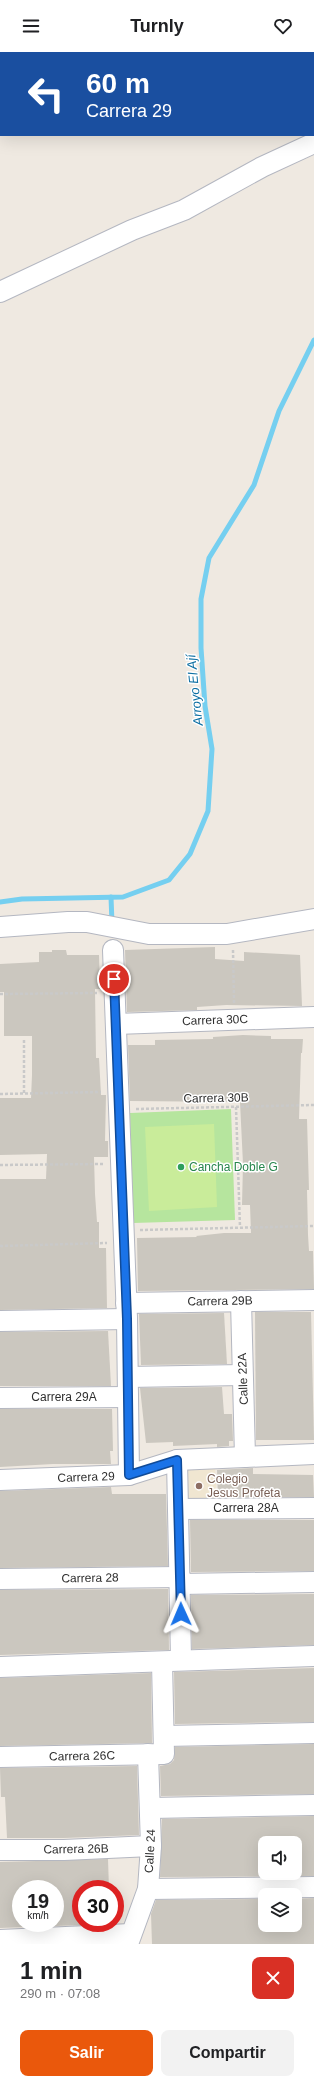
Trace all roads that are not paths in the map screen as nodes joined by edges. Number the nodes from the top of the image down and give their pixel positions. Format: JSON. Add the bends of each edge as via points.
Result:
{"nodes":[{"id":1,"x":314,"y":143,"type":"edge"},
{"id":2,"x":0,"y":292,"type":"edge"},
{"id":3,"x":308,"y":922,"type":"edge"},
{"id":4,"x":0,"y":928,"type":"edge"},
{"id":5,"x":114,"y":950,"type":"dead end"},
{"id":6,"x":314,"y":1017,"type":"edge"},
{"id":7,"x":116,"y":1024,"type":"junction"},
{"id":8,"x":314,"y":1300,"type":"edge"},
{"id":9,"x":241,"y":1301,"type":"junction"},
{"id":10,"x":127,"y":1311,"type":"junction"},
{"id":11,"x":0,"y":1321,"type":"edge"},
{"id":12,"x":242,"y":1375,"type":"junction"},
{"id":13,"x":128,"y":1377,"type":"junction"},
{"id":14,"x":128,"y":1397,"type":"junction"},
{"id":15,"x":0,"y":1398,"type":"edge"},
{"id":16,"x":314,"y":1454,"type":"edge"},
{"id":17,"x":246,"y":1457,"type":"junction"},
{"id":18,"x":177,"y":1460,"type":"junction"},
{"id":19,"x":129,"y":1475,"type":"junction"},
{"id":20,"x":0,"y":1480,"type":"edge"},
{"id":21,"x":314,"y":1508,"type":"edge"},
{"id":22,"x":178,"y":1509,"type":"junction"},
{"id":23,"x":0,"y":1579,"type":"edge"},
{"id":24,"x":180,"y":1580,"type":"junction"},
{"id":25,"x":314,"y":1582,"type":"edge"},
{"id":26,"x":314,"y":1656,"type":"edge"},
{"id":27,"x":181,"y":1659,"type":"junction"},
{"id":28,"x":162,"y":1662,"type":"junction"},
{"id":29,"x":0,"y":1667,"type":"edge"},
{"id":30,"x":314,"y":1732,"type":"edge"},
{"id":31,"x":159,"y":1748,"type":"junction"},
{"id":32,"x":0,"y":1757,"type":"edge"},
{"id":33,"x":314,"y":1805,"type":"edge"},
{"id":34,"x":151,"y":1808,"type":"junction"},
{"id":35,"x":151,"y":1846,"type":"junction"},
{"id":36,"x":0,"y":1850,"type":"edge"},
{"id":37,"x":314,"y":1887,"type":"edge"},
{"id":38,"x":148,"y":1889,"type":"junction"},
{"id":39,"x":130,"y":1939,"type":"edge"},
{"id":40,"x":0,"y":1940,"type":"edge"},
{"id":41,"x":78,"y":1940,"type":"edge"}],
"edges":[{"from":1,"to":2,"type":"street","via":[[184,210],[113,239]]},
{"from":3,"to":4,"type":"street","via":[[227,934],[149,934],[87,922]]},
{"from":5,"to":7,"type":"street"},
{"from":6,"to":7,"type":"street","name":"Carrera 30C"},
{"from":7,"to":10,"type":"street"},
{"from":8,"to":9,"type":"street","name":"Carrera 29B"},
{"from":9,"to":10,"type":"street","name":"Carrera 29B"},
{"from":9,"to":12,"type":"street","name":"Calle 22A"},
{"from":10,"to":11,"type":"street","name":"Carrera 29B"},
{"from":10,"to":13,"type":"street"},
{"from":12,"to":13,"type":"street"},
{"from":12,"to":17,"type":"street","name":"Calle 22A"},
{"from":13,"to":14,"type":"street"},
{"from":14,"to":15,"type":"street","name":"Carrera 29A"},
{"from":14,"to":19,"type":"street"},
{"from":16,"to":17,"type":"street","name":"Carrera 29"},
{"from":17,"to":18,"type":"street","name":"Carrera 29"},
{"from":18,"to":19,"type":"street","name":"Carrera 29"},
{"from":18,"to":22,"type":"street"},
{"from":19,"to":20,"type":"street","name":"Carrera 29"},
{"from":21,"to":22,"type":"street","name":"Carrera 28A"},
{"from":22,"to":24,"type":"street"},
{"from":23,"to":24,"type":"street","name":"Carrera 28"},
{"from":24,"to":25,"type":"street","name":"Carrera 28"},
{"from":24,"to":27,"type":"street"},
{"from":26,"to":27,"type":"street"},
{"from":27,"to":28,"type":"street"},
{"from":28,"to":29,"type":"street"},
{"from":28,"to":31,"type":"street","name":"Calle 24"},
{"from":30,"to":31,"type":"street","name":"Carrera 26C"},
{"from":31,"to":32,"type":"street","name":"Carrera 26C"},
{"from":31,"to":34,"type":"street","name":"Calle 24"},
{"from":33,"to":34,"type":"street"},
{"from":34,"to":35,"type":"street","name":"Calle 24"},
{"from":35,"to":36,"type":"street","name":"Carrera 26B"},
{"from":35,"to":38,"type":"street","name":"Calle 24"},
{"from":37,"to":38,"type":"street"},
{"from":38,"to":39,"type":"street","name":"Calle 24"},
{"from":39,"to":41,"type":"street"},
{"from":40,"to":41,"type":"street"}]}
